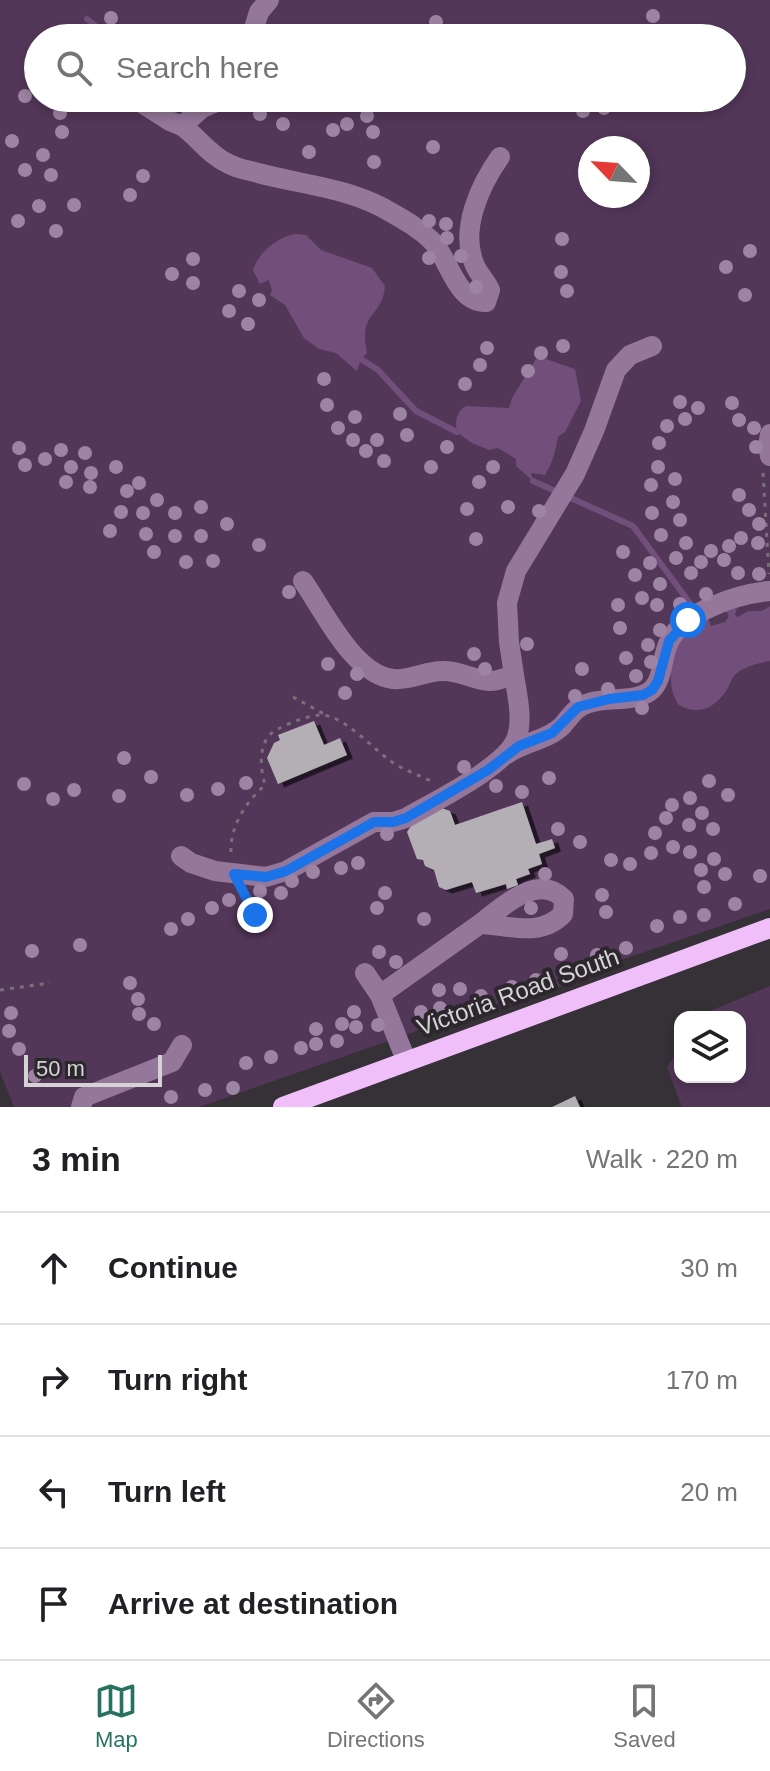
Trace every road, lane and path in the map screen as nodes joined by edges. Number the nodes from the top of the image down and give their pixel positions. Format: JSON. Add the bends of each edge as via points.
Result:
{"nodes":[{"id":1,"x":269,"y":0,"type":"edge"},
{"id":2,"x":255,"y":24,"type":"edge"},
{"id":3,"x":156,"y":112,"type":"edge"},
{"id":4,"x":198,"y":112,"type":"edge"},
{"id":5,"x":182,"y":126,"type":"junction"},
{"id":6,"x":500,"y":157,"type":"dead end"},
{"id":7,"x":652,"y":346,"type":"dead end"},
{"id":8,"x":770,"y":434,"type":"edge"},
{"id":9,"x":766,"y":464,"type":"edge"},
{"id":10,"x":770,"y":577,"type":"edge"},
{"id":11,"x":303,"y":581,"type":"dead end"},
{"id":12,"x":770,"y":591,"type":"edge"},
{"id":13,"x":514,"y":675,"type":"junction"},
{"id":14,"x":293,"y":697,"type":"dead end"},
{"id":15,"x":329,"y":717,"type":"junction"},
{"id":16,"x":503,"y":757,"type":"junction"},
{"id":17,"x":434,"y":782,"type":"dead end"},
{"id":18,"x":181,"y":856,"type":"dead end"},
{"id":19,"x":234,"y":874,"type":"junction"},
{"id":20,"x":255,"y":915,"type":"dead end"},
{"id":21,"x":480,"y":924,"type":"dead end"},
{"id":22,"x":770,"y":928,"type":"edge"},
{"id":23,"x":365,"y":973,"type":"dead end"},
{"id":24,"x":50,"y":983,"type":"dead end"},
{"id":25,"x":0,"y":990,"type":"edge"},
{"id":26,"x":380,"y":995,"type":"junction"},
{"id":27,"x":182,"y":1045,"type":"dead end"},
{"id":28,"x":406,"y":1060,"type":"junction"},
{"id":29,"x":81,"y":1107,"type":"edge"},
{"id":30,"x":283,"y":1107,"type":"edge"}],
"edges":[{"from":1,"to":2,"type":"lane"},
{"from":3,"to":5,"type":"lane"},
{"from":4,"to":5,"type":"lane"},
{"from":5,"to":6,"type":"lane","via":[[233,167],[345,192],[387,210],[432,241],[461,288],[479,302],[486,302],[490,290],[473,262],[471,223],[479,193]]},
{"from":7,"to":13,"type":"lane","via":[[630,355],[616,370],[563,495],[510,585],[507,624]]},
{"from":8,"to":9,"type":"lane"},
{"from":9,"to":10,"type":"path"},
{"from":11,"to":13,"type":"lane","via":[[346,646],[381,676],[395,680],[453,671],[490,681]]},
{"from":12,"to":16,"type":"lane","via":[[704,610],[688,620],[669,641],[652,690],[578,707],[552,733]]},
{"from":13,"to":16,"type":"lane","via":[[518,735]]},
{"from":14,"to":15,"type":"path"},
{"from":15,"to":17,"type":"path","via":[[391,761]]},
{"from":15,"to":19,"type":"path","via":[[285,725],[268,738],[259,762],[265,785],[239,817],[233,834]]},
{"from":16,"to":19,"type":"lane","via":[[406,818],[374,822],[286,871],[266,877]]},
{"from":18,"to":19,"type":"lane"},
{"from":19,"to":20,"type":"path"},
{"from":21,"to":26,"type":"lane"},
{"from":22,"to":28,"type":"main road","name":"Victoria Road South"},
{"from":23,"to":26,"type":"lane"},
{"from":24,"to":25,"type":"path"},
{"from":26,"to":28,"type":"lane"},
{"from":27,"to":29,"type":"lane","via":[[172,1062],[84,1097]]},
{"from":28,"to":30,"type":"main road","name":"Victoria Road South"}]}
